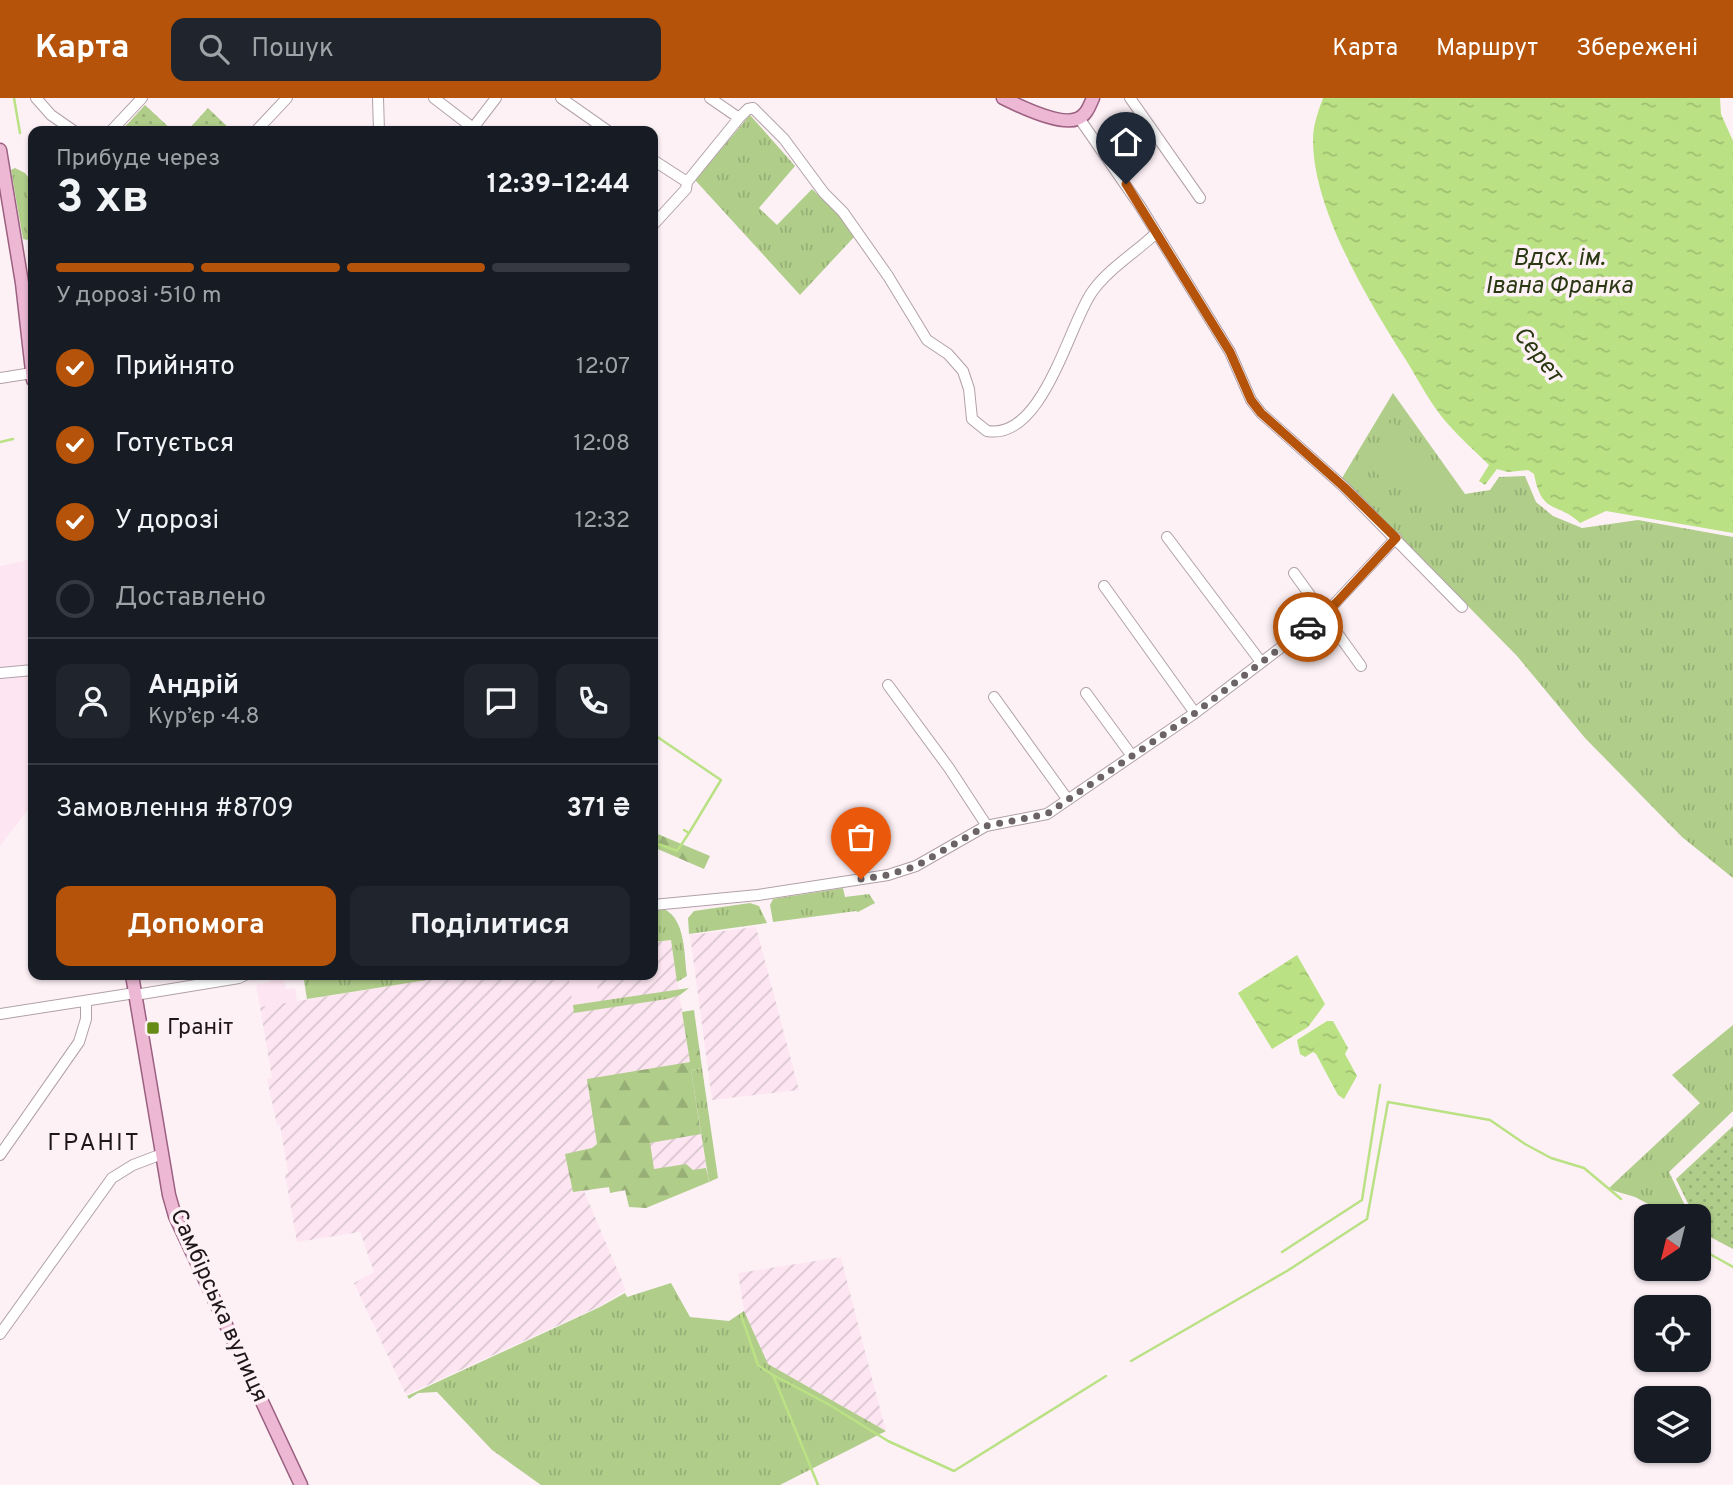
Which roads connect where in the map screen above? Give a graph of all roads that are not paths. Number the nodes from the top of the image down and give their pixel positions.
1 (36, 98) edge
2 (142, 98) edge
3 (287, 98) edge
4 (378, 98) edge
5 (434, 98) edge
6 (496, 98) edge
7 (561, 98) edge
8 (710, 98) edge
9 (1003, 98) edge
10 (1093, 98) edge
11 (1130, 98) edge
12 (739, 118) junction
13 (1079, 118) junction
14 (67, 126) edge
15 (116, 126) edge
16 (261, 126) edge
17 (379, 126) edge
18 (470, 126) edge
19 (478, 126) edge
20 (601, 126) edge
21 (0, 150) edge
22 (658, 163) edge
23 (687, 181) junction
24 (1200, 198) dead end
25 (658, 220) edge
26 (1156, 234) junction
27 (28, 334) edge
28 (28, 377) edge
29 (0, 378) edge
30 (1167, 537) dead end
31 (1396, 538) junction
32 (1294, 573) dead end
33 (1104, 586) dead end
34 (1462, 607) dead end
35 (1325, 614) junction
36 (1261, 662) junction
37 (1361, 666) dead end
38 (28, 670) edge
39 (0, 673) edge
40 (888, 685) dead end
41 (1086, 692) dead end
42 (994, 697) dead end
43 (1195, 713) junction
44 (1132, 756) junction
45 (1068, 800) junction
46 (987, 826) junction
47 (658, 905) edge
48 (133, 980) edge
49 (226, 980) edge
50 (135, 994) junction
51 (86, 1001) junction
52 (0, 1014) edge
53 (162, 1154) junction
54 (0, 1156) edge
55 (2, 1327) edge
56 (301, 1485) edge

1 - 14 street
2 - 15 street
3 - 16 street
4 - 17 street
5 - 18 street
6 - 19 street
7 - 20 street
8 - 12 street
9 - 13 main road
10 - 13 main road
11 - 24 street
12 - 23 street
12 - 26 street
13 - 26 street
21 - 27 main road
22 - 23 street
23 - 25 street
26 - 31 street
28 - 29 street
30 - 36 street
31 - 34 street
31 - 35 street
32 - 35 street
33 - 43 street
35 - 36 street
35 - 37 street
36 - 43 street
38 - 39 street
40 - 46 street
41 - 44 street
42 - 45 street
43 - 44 street
44 - 45 street
45 - 46 street
46 - 47 street
48 - 50 main road, Самбірська вулиця
49 - 50 street
50 - 51 street
50 - 53 main road, Самбірська вулиця
51 - 52 street
51 - 54 street
53 - 55 street
53 - 56 main road, Самбірська вулиця

